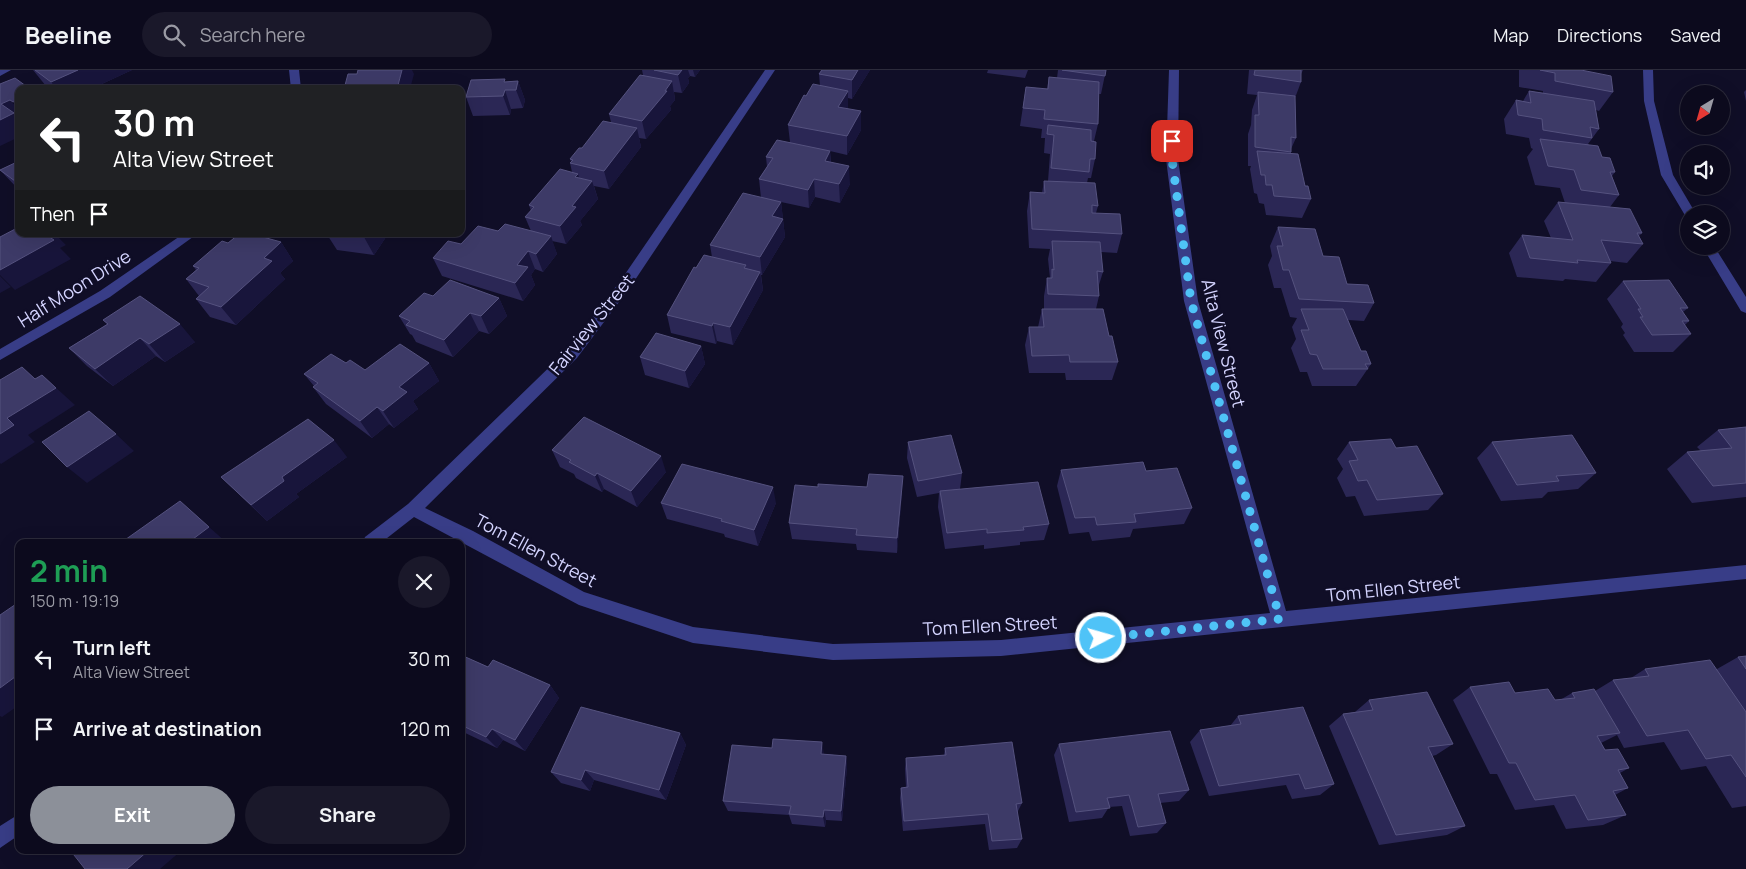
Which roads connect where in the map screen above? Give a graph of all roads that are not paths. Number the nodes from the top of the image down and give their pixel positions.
1 (6, 70) edge
2 (294, 70) edge
3 (770, 70) edge
4 (1174, 70) edge
5 (1648, 70) edge
6 (0, 73) edge
7 (296, 85) edge
8 (1685, 205) edge
9 (187, 237) edge
10 (1714, 255) edge
11 (1746, 308) edge
12 (0, 355) edge
13 (413, 509) junction
14 (375, 539) edge
15 (1746, 572) edge
16 (1280, 619) junction
17 (15, 826) edge
18 (0, 838) edge

1 - 6 street
2 - 7 street
3 - 13 street, Fairview Street
4 - 16 street, Alta View Street
5 - 8 street
9 - 12 street, Half Moon Drive
10 - 11 street
13 - 14 street, Fairview Street
13 - 16 street, Tom Ellen Street
15 - 16 street, Tom Ellen Street
17 - 18 street

